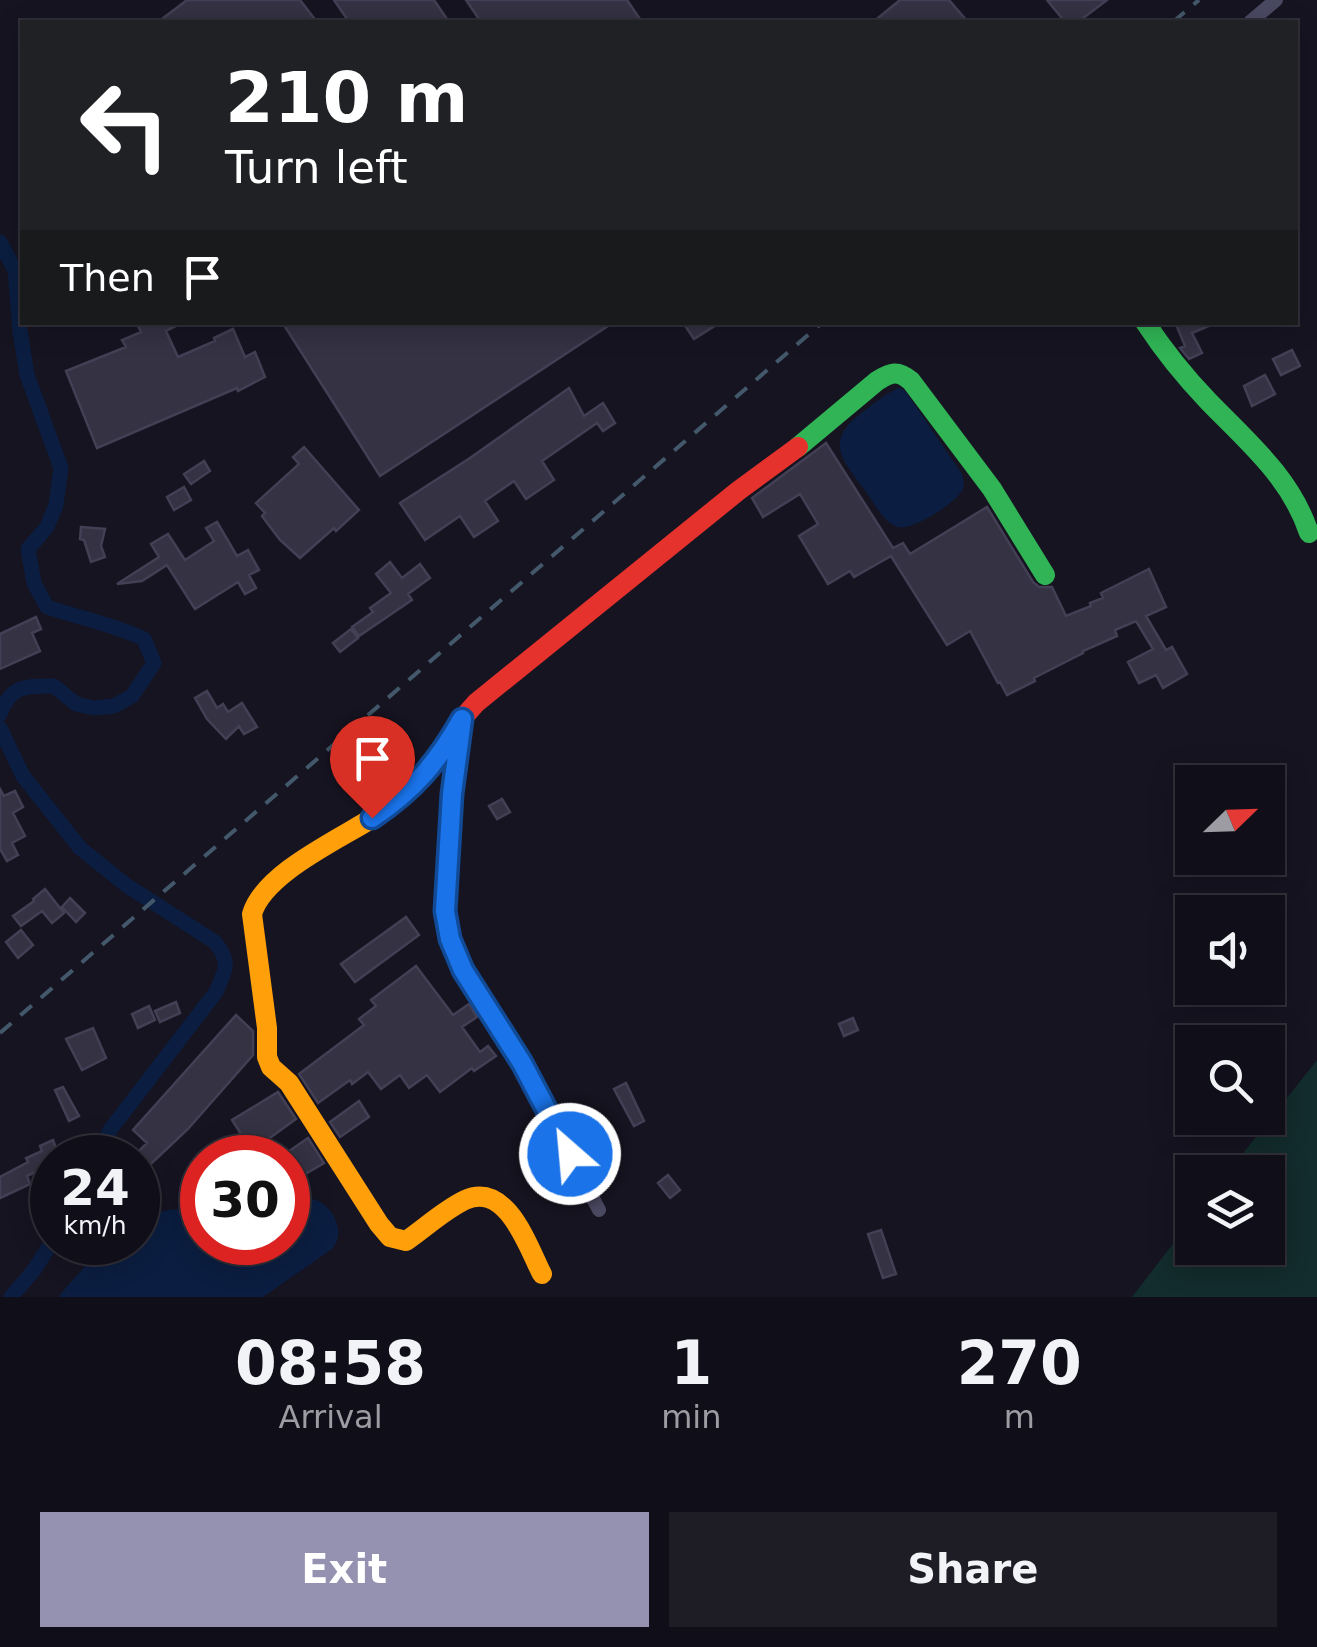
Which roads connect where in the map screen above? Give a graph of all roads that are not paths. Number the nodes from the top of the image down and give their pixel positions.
1 (1276, 0) edge
2 (1252, 20) edge
3 (1147, 325) edge
4 (1309, 533) dead end
5 (1044, 575) dead end
6 (462, 719) junction
7 (599, 1210) dead end
8 (542, 1274) dead end

1 - 2 street
3 - 4 street
5 - 6 street
6 - 7 street
6 - 8 street

